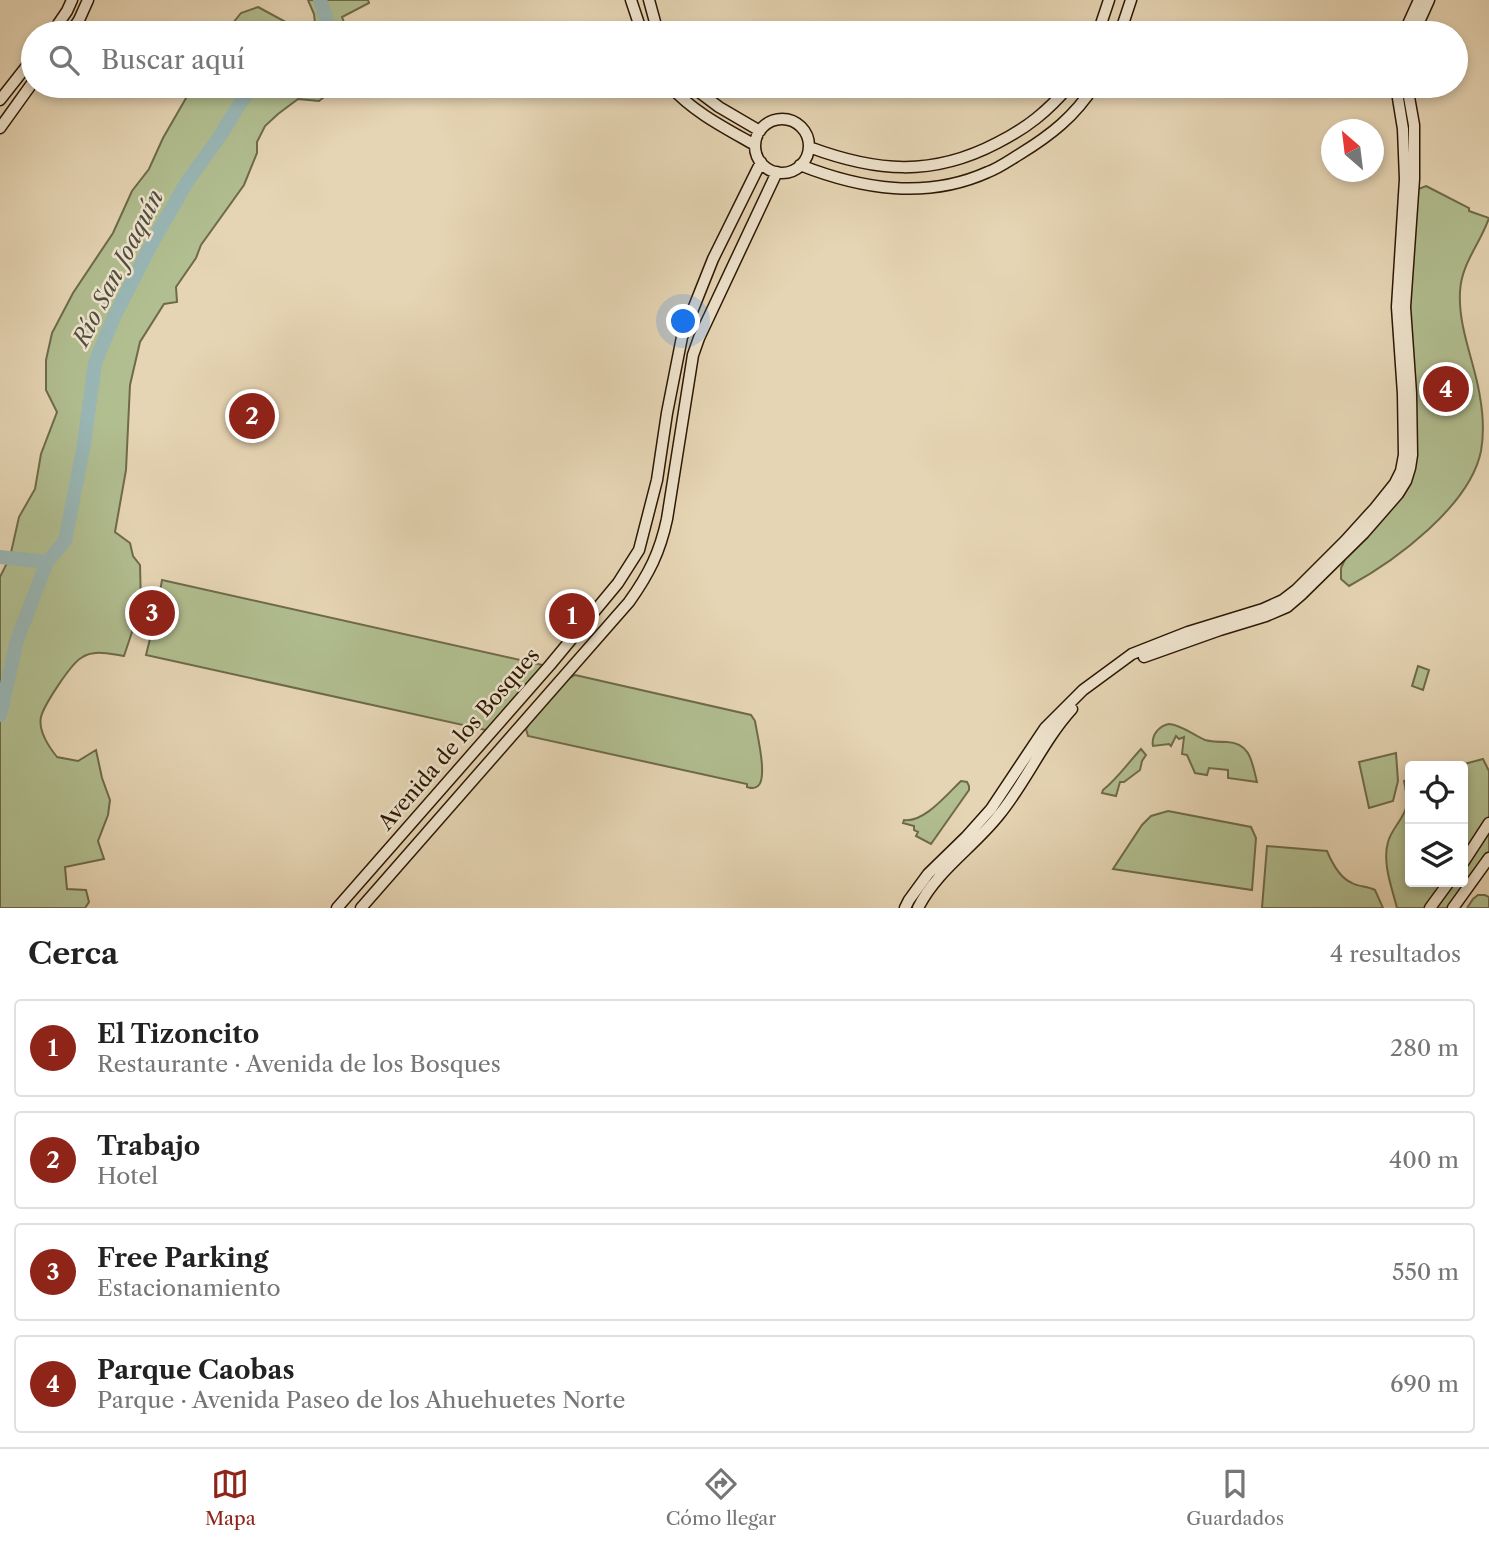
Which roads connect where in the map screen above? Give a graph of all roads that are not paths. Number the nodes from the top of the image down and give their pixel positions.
1 (72, 0) edge
2 (88, 0) edge
3 (631, 0) edge
4 (649, 0) edge
5 (1109, 0) edge
6 (1131, 0) edge
7 (1419, 0) edge
8 (1429, 0) edge
9 (60, 21) edge
10 (78, 21) edge
11 (638, 21) edge
12 (655, 21) edge
13 (1102, 21) edge
14 (1124, 21) edge
15 (1409, 21) edge
16 (1419, 21) edge
17 (21, 73) edge
18 (22, 98) edge
19 (681, 98) edge
20 (707, 98) edge
21 (1058, 98) edge
22 (1085, 98) edge
23 (1398, 98) edge
24 (1409, 98) edge
25 (0, 100) edge
26 (0, 128) edge
27 (760, 131) junction
28 (755, 145) junction
29 (809, 146) junction
30 (761, 163) junction
31 (800, 165) junction
32 (777, 172) junction
33 (1405, 367) junction
34 (469, 757) junction
35 (483, 769) junction
36 (1489, 823) edge
37 (1468, 855) edge
38 (1489, 858) edge
39 (1445, 887) edge
40 (337, 908) edge
41 (361, 908) edge
42 (905, 908) edge
43 (918, 908) edge
44 (1430, 908) edge
45 (1452, 908) edge

1 - 9 main road
2 - 10 main road
3 - 11 main road
4 - 12 main road
5 - 13 main road
6 - 14 main road
7 - 15 main road
8 - 16 main road
17 - 25 main road
18 - 26 main road
19 - 28 main road
20 - 27 main road
21 - 29 main road
22 - 31 main road
23 - 33 main road
24 - 33 main road
27 - 28 main road
27 - 29 main road
28 - 30 main road
29 - 31 main road
30 - 32 main road
30 - 34 main road, Avenida de los Bosques
31 - 32 main road
32 - 35 main road, Avenida de los Bosques
33 - 42 main road
33 - 43 main road
34 - 35 main road
34 - 40 main road, Avenida de los Bosques
35 - 41 main road, Avenida de los Bosques
36 - 37 main road
38 - 45 main road
39 - 44 main road

